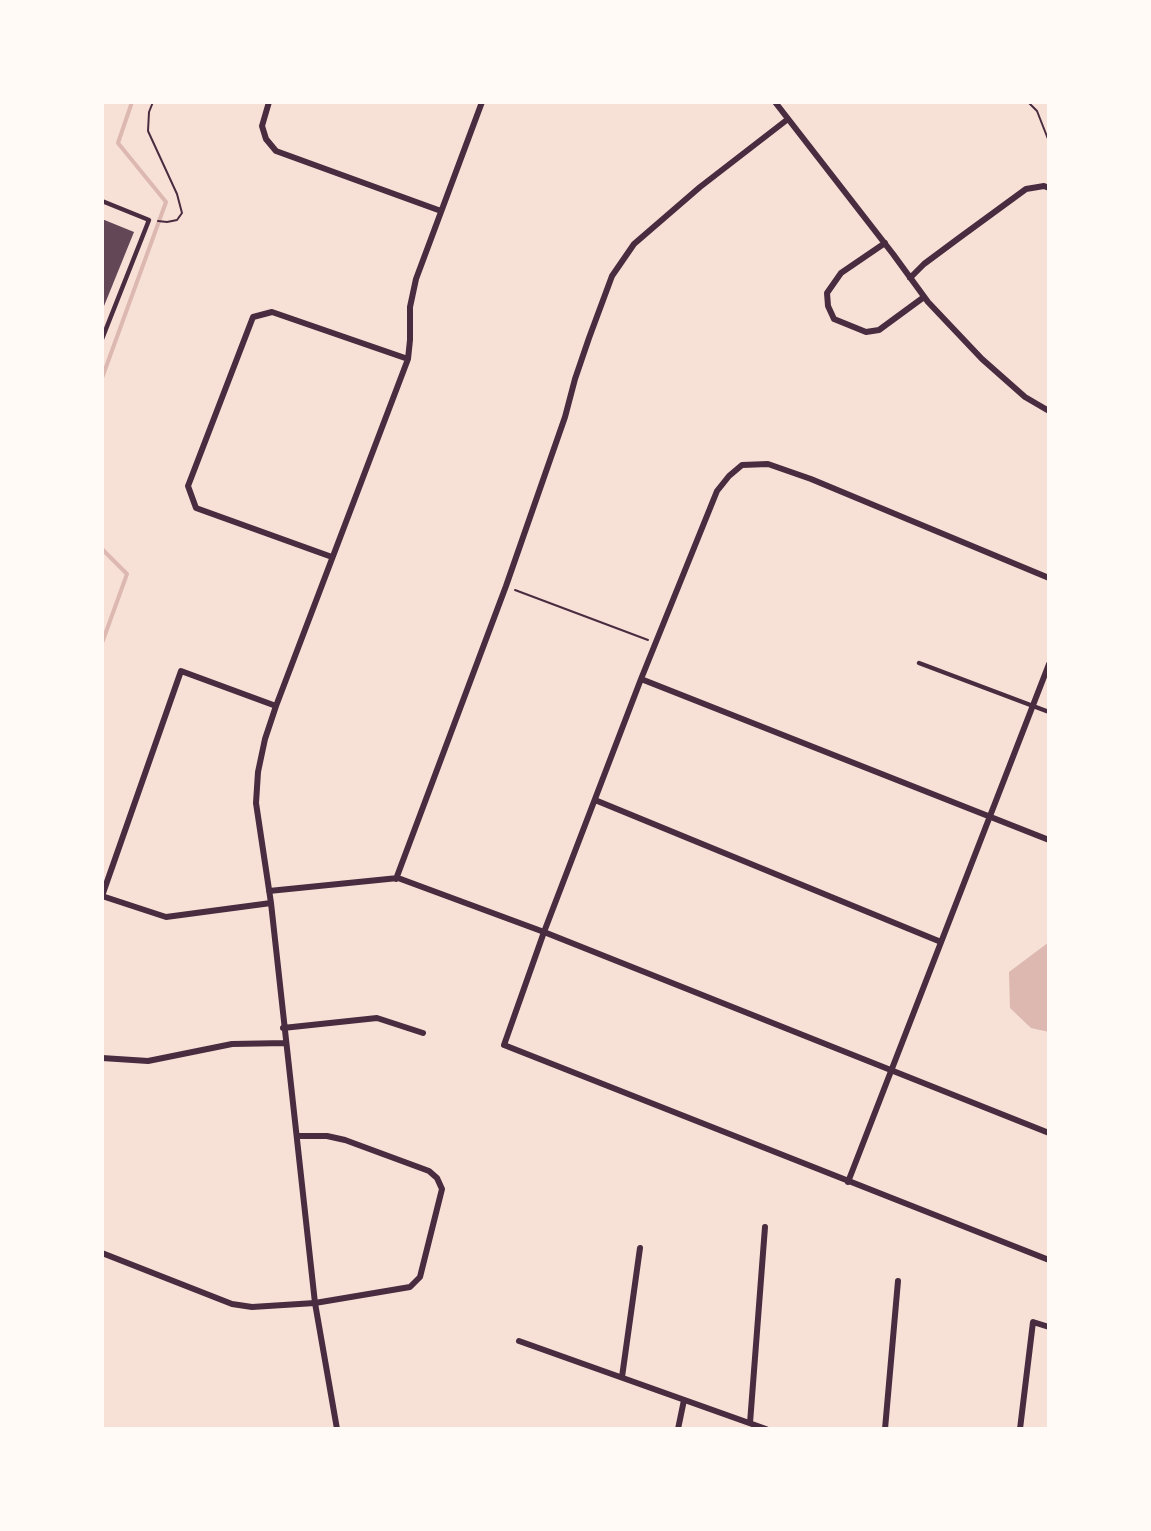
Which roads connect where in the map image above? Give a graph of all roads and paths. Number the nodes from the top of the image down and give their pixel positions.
1 (153, 102) edge
2 (269, 102) edge
3 (482, 102) edge
4 (775, 102) edge
5 (1028, 102) edge
6 (788, 119) junction
7 (1049, 147) edge
8 (1049, 188) edge
9 (102, 201) edge
10 (441, 211) junction
11 (149, 220) junction
12 (885, 243) junction
13 (910, 278) junction
14 (924, 297) junction
15 (102, 339) edge
16 (408, 359) junction
17 (1049, 411) edge
18 (332, 557) junction
19 (1049, 578) edge
20 (506, 586) junction
21 (656, 643) junction
22 (919, 663) dead end
23 (1049, 664) edge
24 (641, 679) junction
25 (276, 706) junction
26 (1033, 706) junction
27 (1049, 712) edge
28 (595, 800) junction
29 (990, 816) junction
30 (1049, 840) edge
31 (396, 879) junction
32 (269, 891) junction
33 (271, 903) junction
34 (544, 932) junction
35 (941, 942) junction
36 (283, 1028) junction
37 (423, 1034) dead end
38 (286, 1043) junction
39 (102, 1058) edge
40 (892, 1070) junction
41 (1049, 1133) edge
42 (297, 1136) junction
43 (848, 1182) junction
44 (765, 1227) dead end
45 (640, 1248) dead end
46 (102, 1253) edge
47 (1049, 1260) edge
48 (898, 1281) dead end
49 (315, 1303) junction
50 (1049, 1327) edge
51 (519, 1341) dead end
52 (622, 1377) junction
53 (684, 1400) junction
54 (750, 1423) junction
55 (337, 1429) edge
56 (678, 1429) edge
57 (766, 1429) edge
58 (885, 1429) edge
59 (1020, 1429) edge

1 - 11 path
2 - 10 street
3 - 10 street
4 - 6 street
5 - 7 path
6 - 12 street
6 - 20 street
8 - 13 street
9 - 11 lane
10 - 16 street
11 - 15 lane
12 - 13 street
12 - 14 street
13 - 14 street
14 - 17 street
16 - 18 street
16 - 18 street
18 - 25 street
19 - 21 street
20 - 21 path
20 - 31 street
21 - 24 street
22 - 26 lane
23 - 26 street
24 - 28 street
24 - 29 street
25 - 32 street
25 - 33 street
26 - 27 lane
26 - 29 street
28 - 34 street
28 - 35 street
29 - 30 street
29 - 35 street
31 - 32 street
31 - 34 street
32 - 33 street
33 - 36 street
34 - 40 street
34 - 43 street
35 - 40 street
36 - 37 street
36 - 38 street
38 - 39 street
38 - 42 street
40 - 41 street
40 - 43 street
42 - 49 street
42 - 49 street
43 - 47 street
44 - 54 street
45 - 52 street
46 - 49 street
48 - 58 street
49 - 55 street
50 - 59 street
51 - 52 street
52 - 53 street
53 - 54 street
53 - 56 street
54 - 57 street

